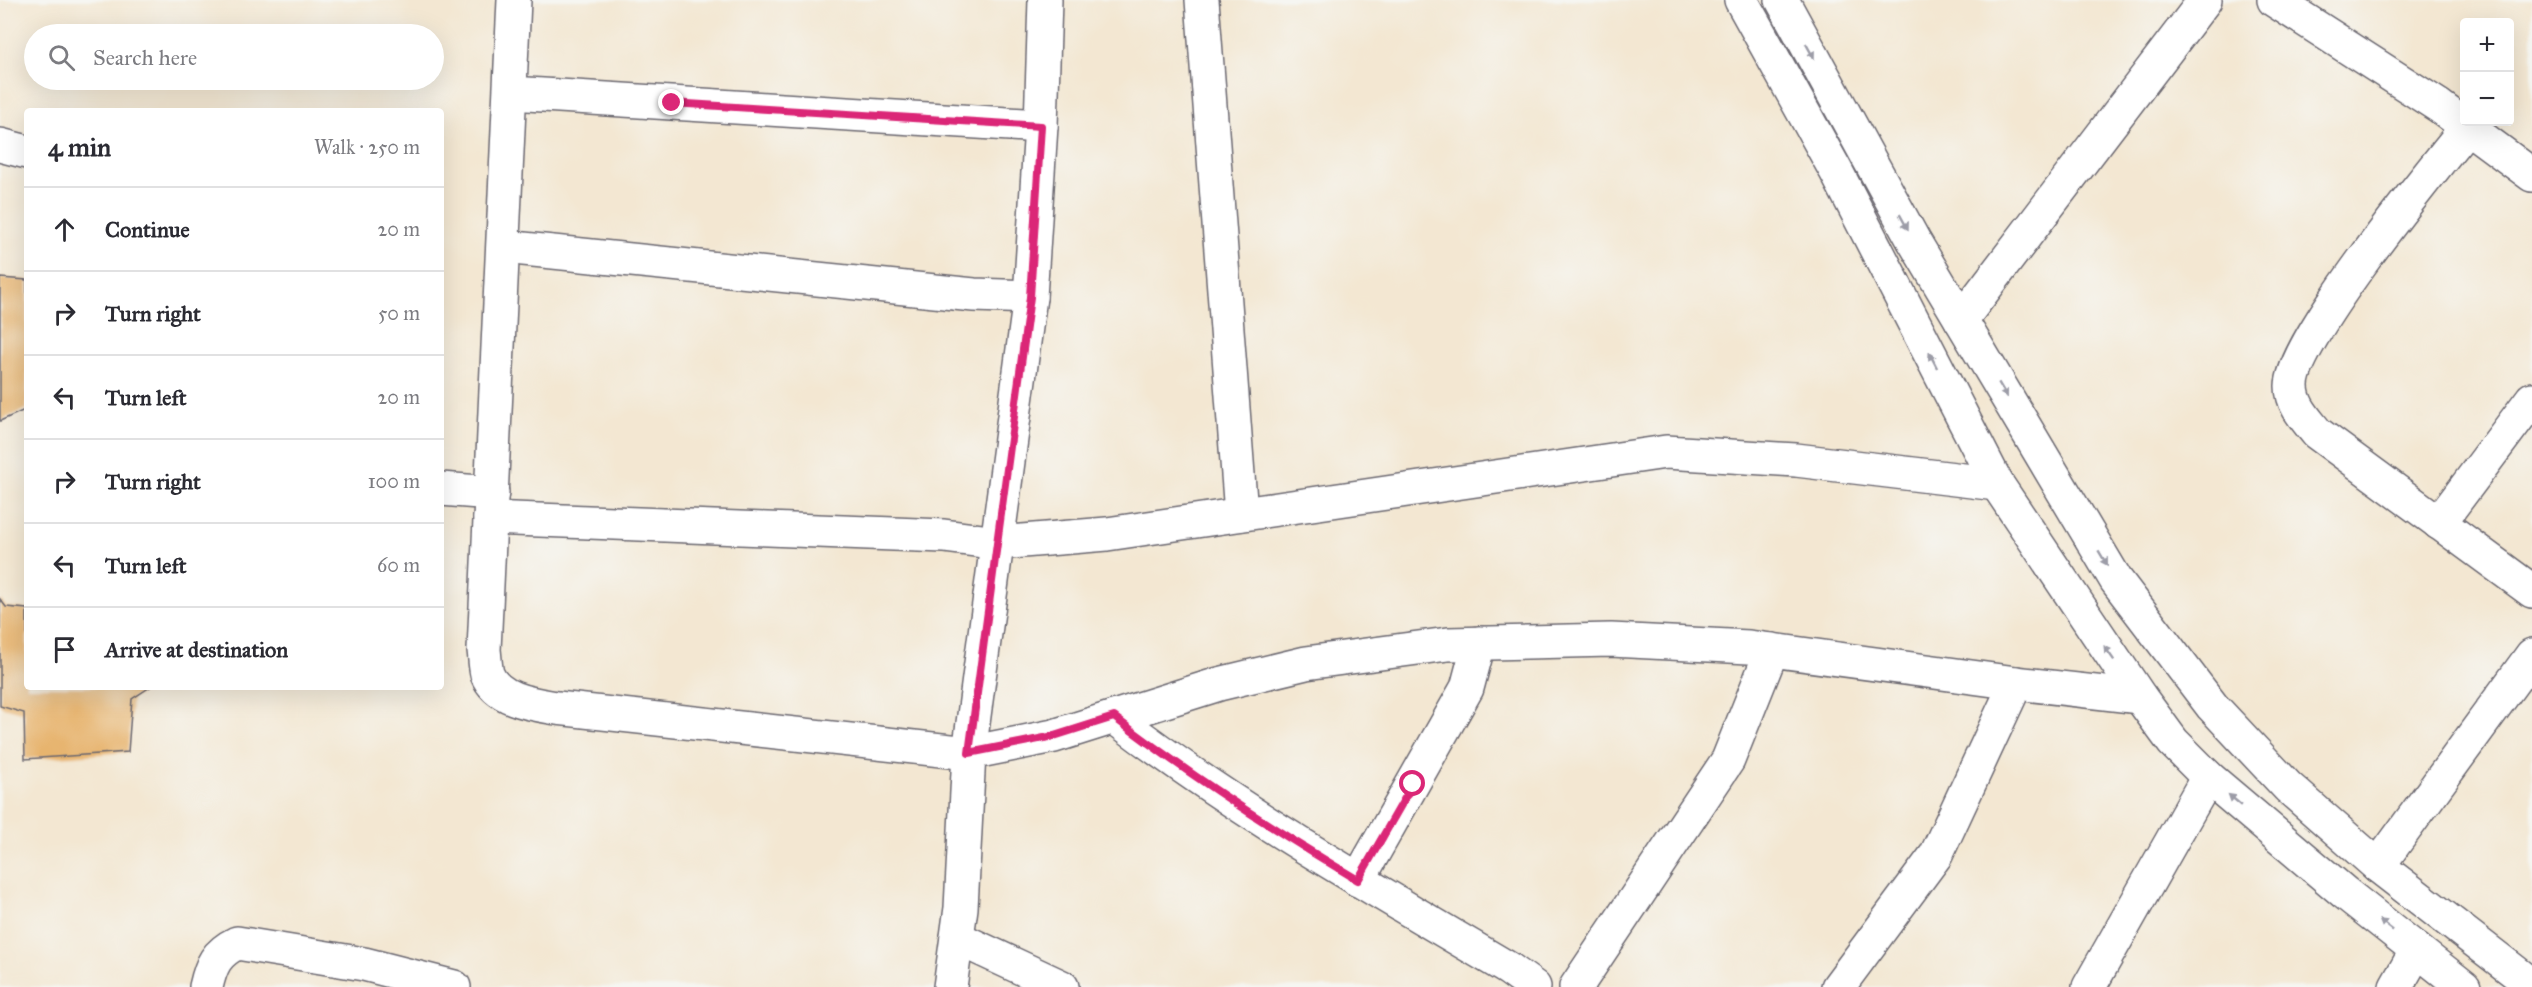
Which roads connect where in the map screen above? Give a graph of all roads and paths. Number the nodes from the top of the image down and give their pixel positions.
1 (514, 0) edge
2 (1045, 0) edge
3 (1202, 0) edge
4 (1741, 0) edge
5 (1782, 0) edge
6 (2205, 0) edge
7 (2274, 0) edge
8 (511, 93) junction
9 (1017, 124) junction
10 (2467, 127) junction
11 (0, 146) edge
12 (24, 151) edge
13 (2532, 175) edge
14 (504, 247) junction
15 (1002, 296) junction
16 (1961, 320) junction
17 (2532, 399) edge
18 (1997, 484) junction
19 (444, 490) edge
20 (491, 506) junction
21 (1241, 514) junction
22 (2439, 524) junction
23 (988, 542) junction
24 (2532, 591) edge
25 (1479, 643) junction
26 (1772, 650) junction
27 (2532, 655) edge
28 (2016, 683) junction
29 (2139, 697) junction
30 (1114, 717) junction
31 (969, 753) junction
32 (2208, 777) junction
33 (2378, 866) junction
34 (1358, 880) junction
35 (957, 938) junction
36 (2417, 950) junction
37 (362, 975) edge
38 (1514, 981) edge
39 (2532, 985) edge
40 (206, 987) edge
41 (454, 987) edge
42 (950, 987) edge
43 (1062, 987) edge
44 (1575, 987) edge
45 (1838, 987) edge
46 (2089, 987) edge
47 (2396, 987) edge
48 (2464, 987) edge

1 - 8 street
2 - 9 street
3 - 21 street
18 -> 4 street
5 -> 16 street
6 - 16 street
7 - 10 street
8 - 9 street
8 - 14 street
9 - 15 street
10 - 13 street
10 - 22 street
11 - 12 street
14 - 15 street
14 - 20 street
15 - 23 street
16 -> 33 street
17 - 22 street
18 - 21 street
29 -> 18 street
19 - 20 street
20 - 23 street
20 - 31 street
21 - 23 street
22 - 24 street
23 - 31 street
25 - 26 street
25 - 30 street
25 - 34 street
26 - 28 street
26 - 44 street
27 - 33 street
28 - 29 street
28 - 45 street
29 - 32 street
30 - 31 street
30 - 34 street
31 - 35 street
36 -> 32 street
32 - 46 street
33 - 39 street
34 - 38 street
35 - 42 street
35 - 43 street
36 - 47 street
36 - 48 street
37 - 40 street
37 - 41 street

